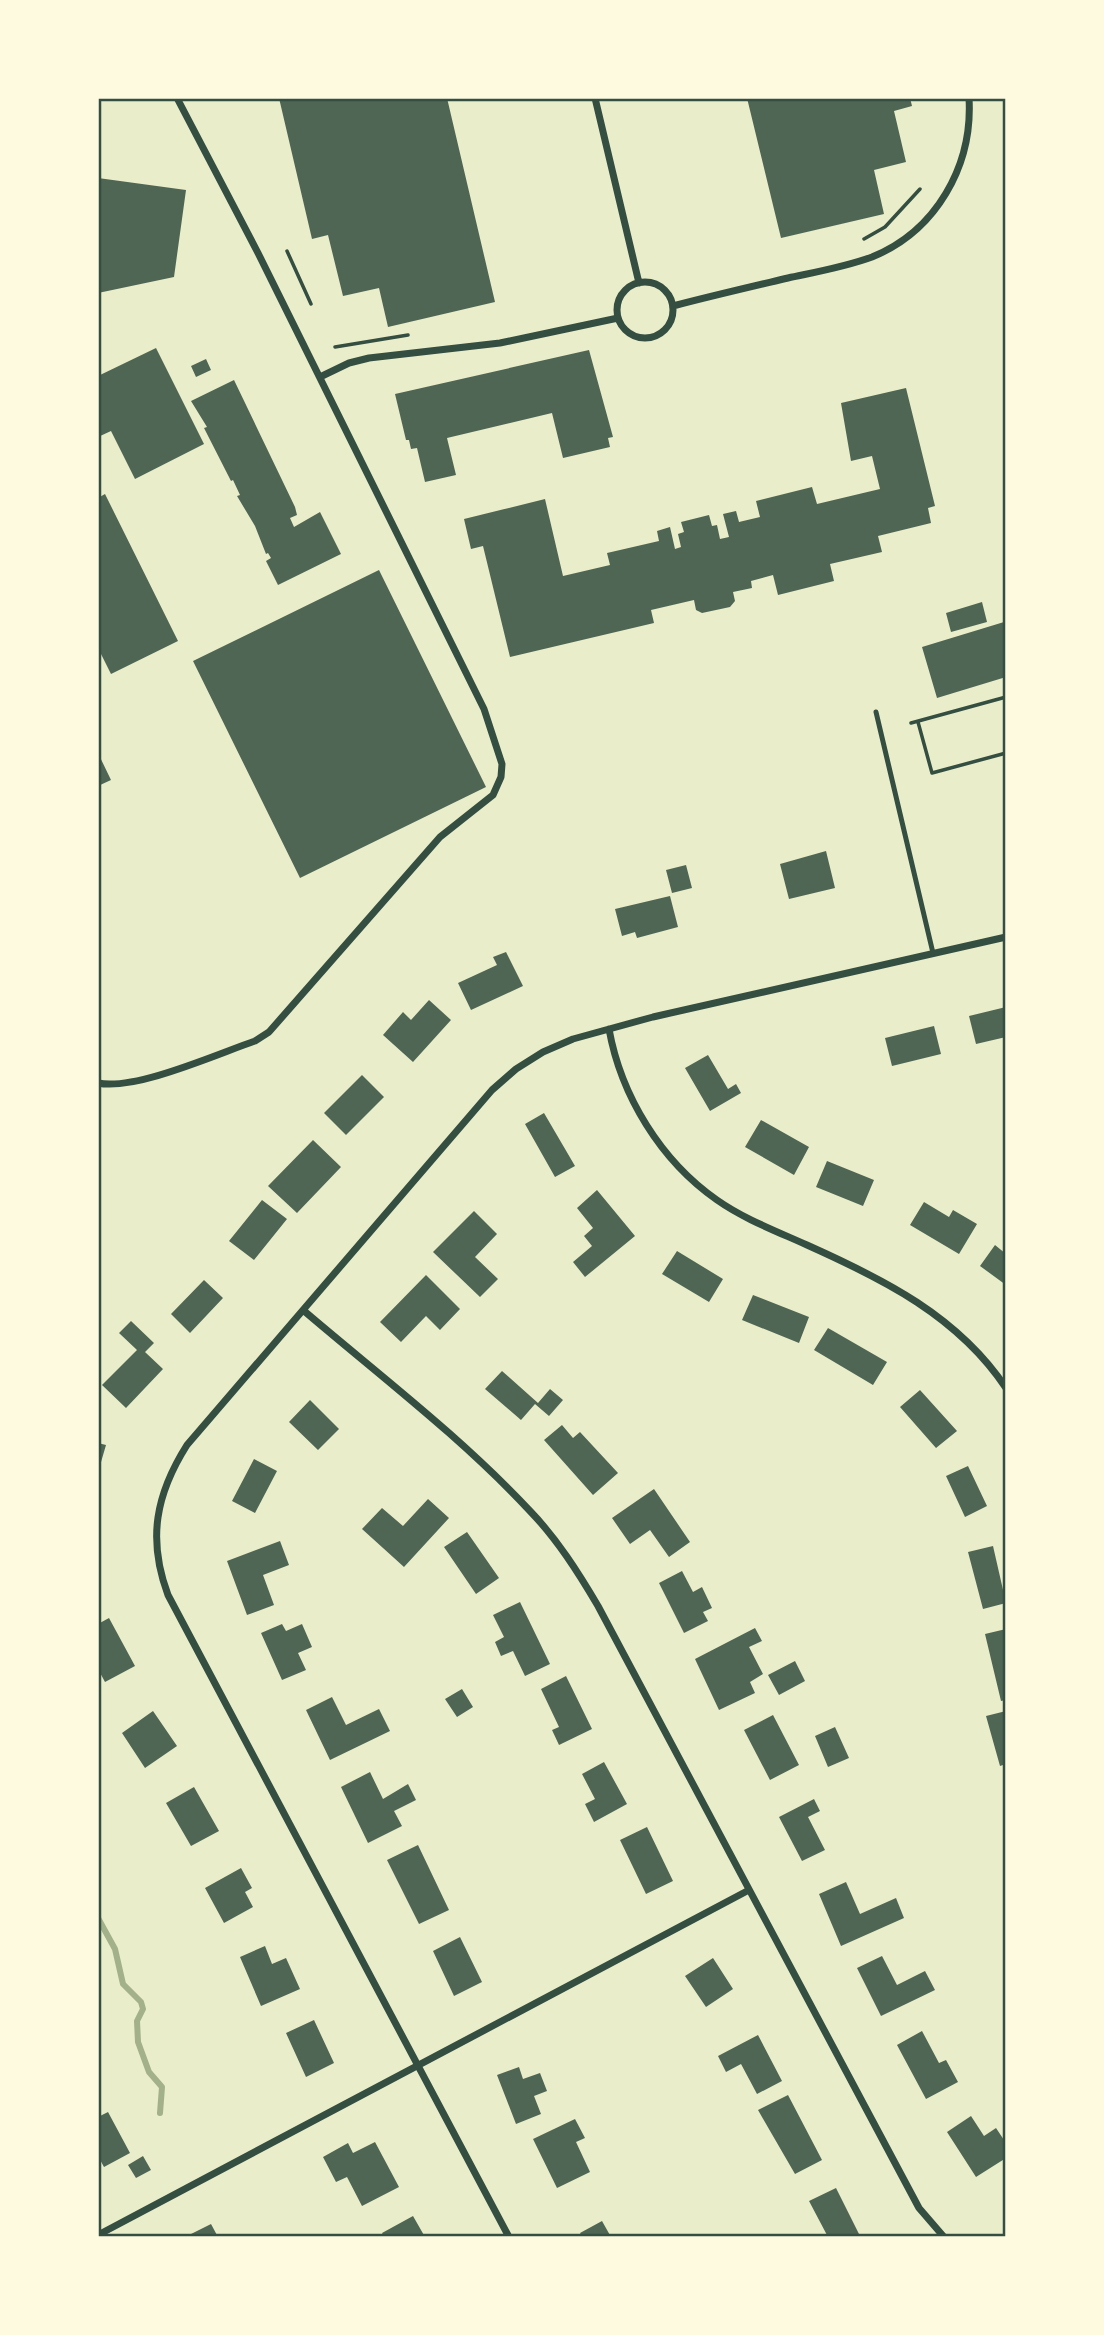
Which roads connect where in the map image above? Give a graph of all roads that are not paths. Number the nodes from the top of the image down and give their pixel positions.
1 (177, 98) edge
2 (595, 98) edge
3 (969, 98) edge
4 (639, 283) junction
5 (673, 306) junction
6 (618, 318) junction
7 (320, 377) junction
8 (876, 712) dead end
9 (1006, 937) edge
10 (933, 953) junction
11 (609, 1029) junction
12 (98, 1083) edge
13 (303, 1310) junction
14 (1006, 1388) edge
15 (749, 1890) junction
16 (418, 2065) junction
17 (98, 2235) edge
18 (509, 2237) edge
19 (944, 2237) edge

1 - 7 street
2 - 4 street
3 - 5 street
4 - 5 street
4 - 6 street
5 - 6 street
6 - 7 street
7 - 12 street
8 - 10 lane
9 - 10 street
10 - 11 street
11 - 13 street
11 - 14 street
13 - 15 street
13 - 16 street
15 - 16 street
15 - 19 street
16 - 17 street
16 - 18 street

